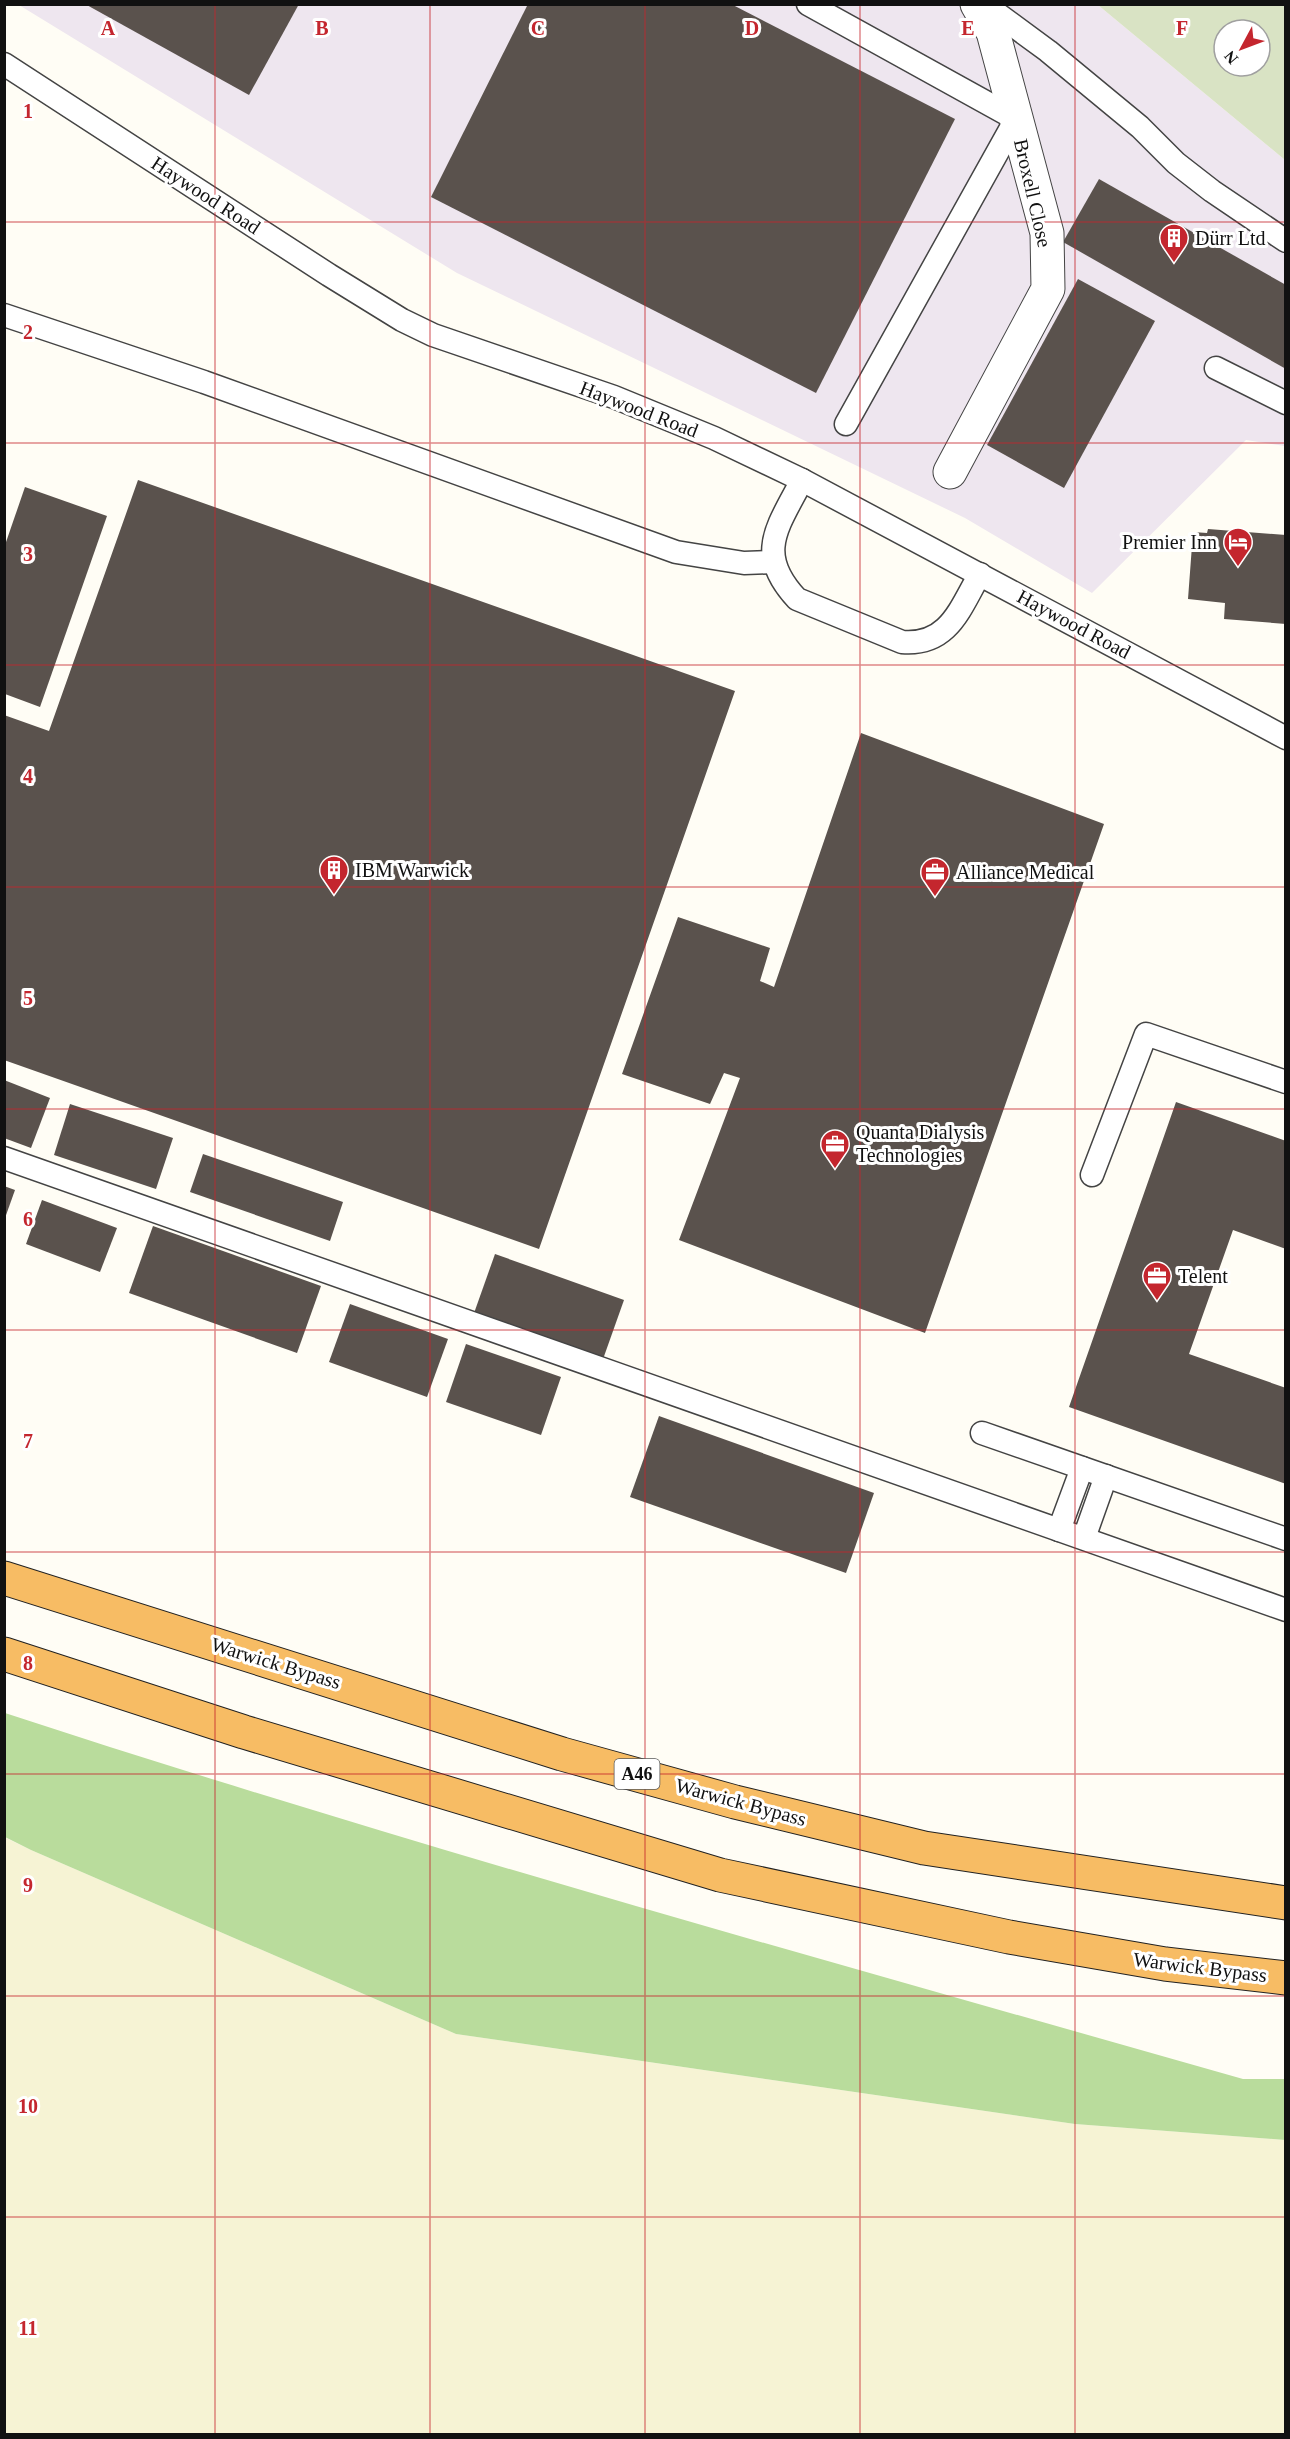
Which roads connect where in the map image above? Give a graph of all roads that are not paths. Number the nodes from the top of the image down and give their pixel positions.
1 (808, 4) edge
2 (977, 4) edge
3 (984, 4) edge
4 (4, 64) edge
5 (1016, 119) junction
6 (1286, 241) edge
7 (4, 315) edge
8 (1216, 368) dead end
9 (1286, 403) edge
10 (846, 424) dead end
11 (950, 472) dead end
12 (802, 480) junction
13 (774, 562) junction
14 (980, 574) junction
15 (1286, 738) edge
16 (1286, 1082) edge
17 (4, 1158) edge
18 (1092, 1175) dead end
19 (982, 1433) dead end
20 (1082, 1467) junction
21 (1106, 1476) junction
22 (1059, 1530) junction
23 (1084, 1538) junction
24 (1286, 1539) edge
25 (4, 1578) edge
26 (1286, 1610) edge
27 (4, 1654) edge
28 (1286, 1903) edge
29 (1286, 1978) edge

1 - 5 lane
2 - 5 street, Broxell Close
3 - 6 lane
4 - 12 lane, Haywood Road
5 - 10 lane
5 - 11 street, Broxell Close
7 - 13 lane
8 - 9 lane
12 - 13 lane
12 - 14 lane, Haywood Road
13 - 14 lane
14 - 15 lane, Haywood Road
16 - 18 lane
17 - 22 lane
19 - 20 lane
20 - 21 lane
20 - 22 lane
21 - 23 lane
21 - 24 lane
22 - 23 lane
23 - 26 lane
25 - 28 highway, Warwick Bypass / A46
27 - 29 highway, Warwick Bypass

